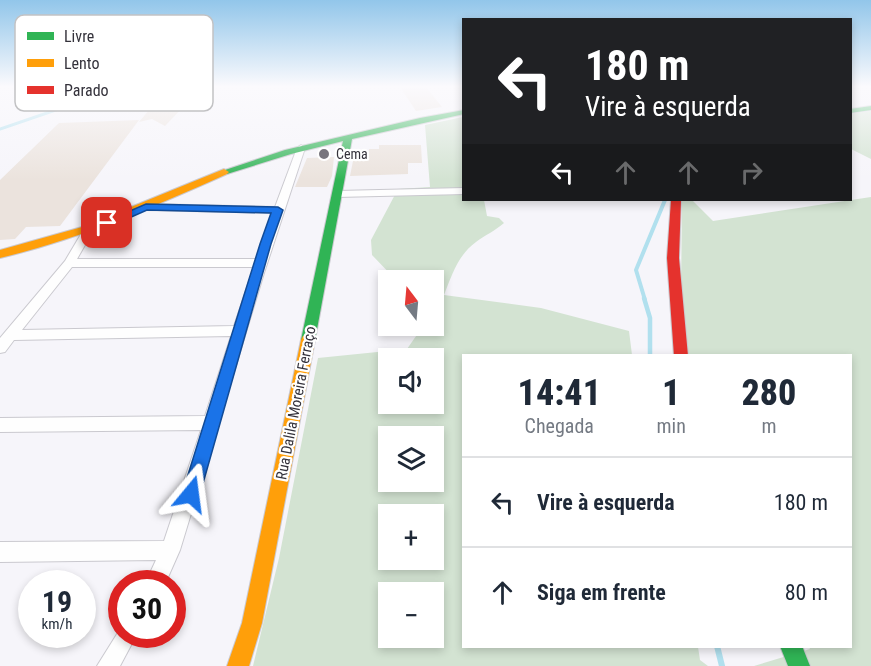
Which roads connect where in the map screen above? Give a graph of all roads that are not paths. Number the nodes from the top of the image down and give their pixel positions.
1 (428, 118) edge
2 (348, 138) junction
3 (301, 148) junction
4 (462, 191) edge
5 (337, 194) junction
6 (676, 201) edge
7 (146, 207) junction
8 (278, 210) junction
9 (88, 231) junction
10 (0, 254) edge
11 (69, 263) junction
12 (260, 263) junction
13 (240, 331) junction
14 (10, 335) junction
15 (0, 348) edge
16 (681, 354) edge
17 (211, 423) junction
18 (0, 425) edge
19 (171, 550) junction
20 (0, 552) edge
21 (162, 570) edge
22 (119, 648) edge
23 (792, 648) edge
24 (108, 666) edge
25 (238, 666) edge
26 (799, 666) edge

1 - 2 street
2 - 3 street
2 - 5 street, Rua Dalila Moreira Ferraço
3 - 7 street
3 - 8 street
4 - 5 street
5 - 25 street, Rua Dalila Moreira Ferraço
6 - 16 street
7 - 8 street
7 - 9 street
8 - 12 street
9 - 10 street
9 - 11 street
11 - 12 street
11 - 14 street
12 - 13 street
13 - 14 street
13 - 17 street
14 - 15 street
17 - 18 street
17 - 19 street
19 - 20 street
19 - 21 street
22 - 24 street
23 - 26 street

